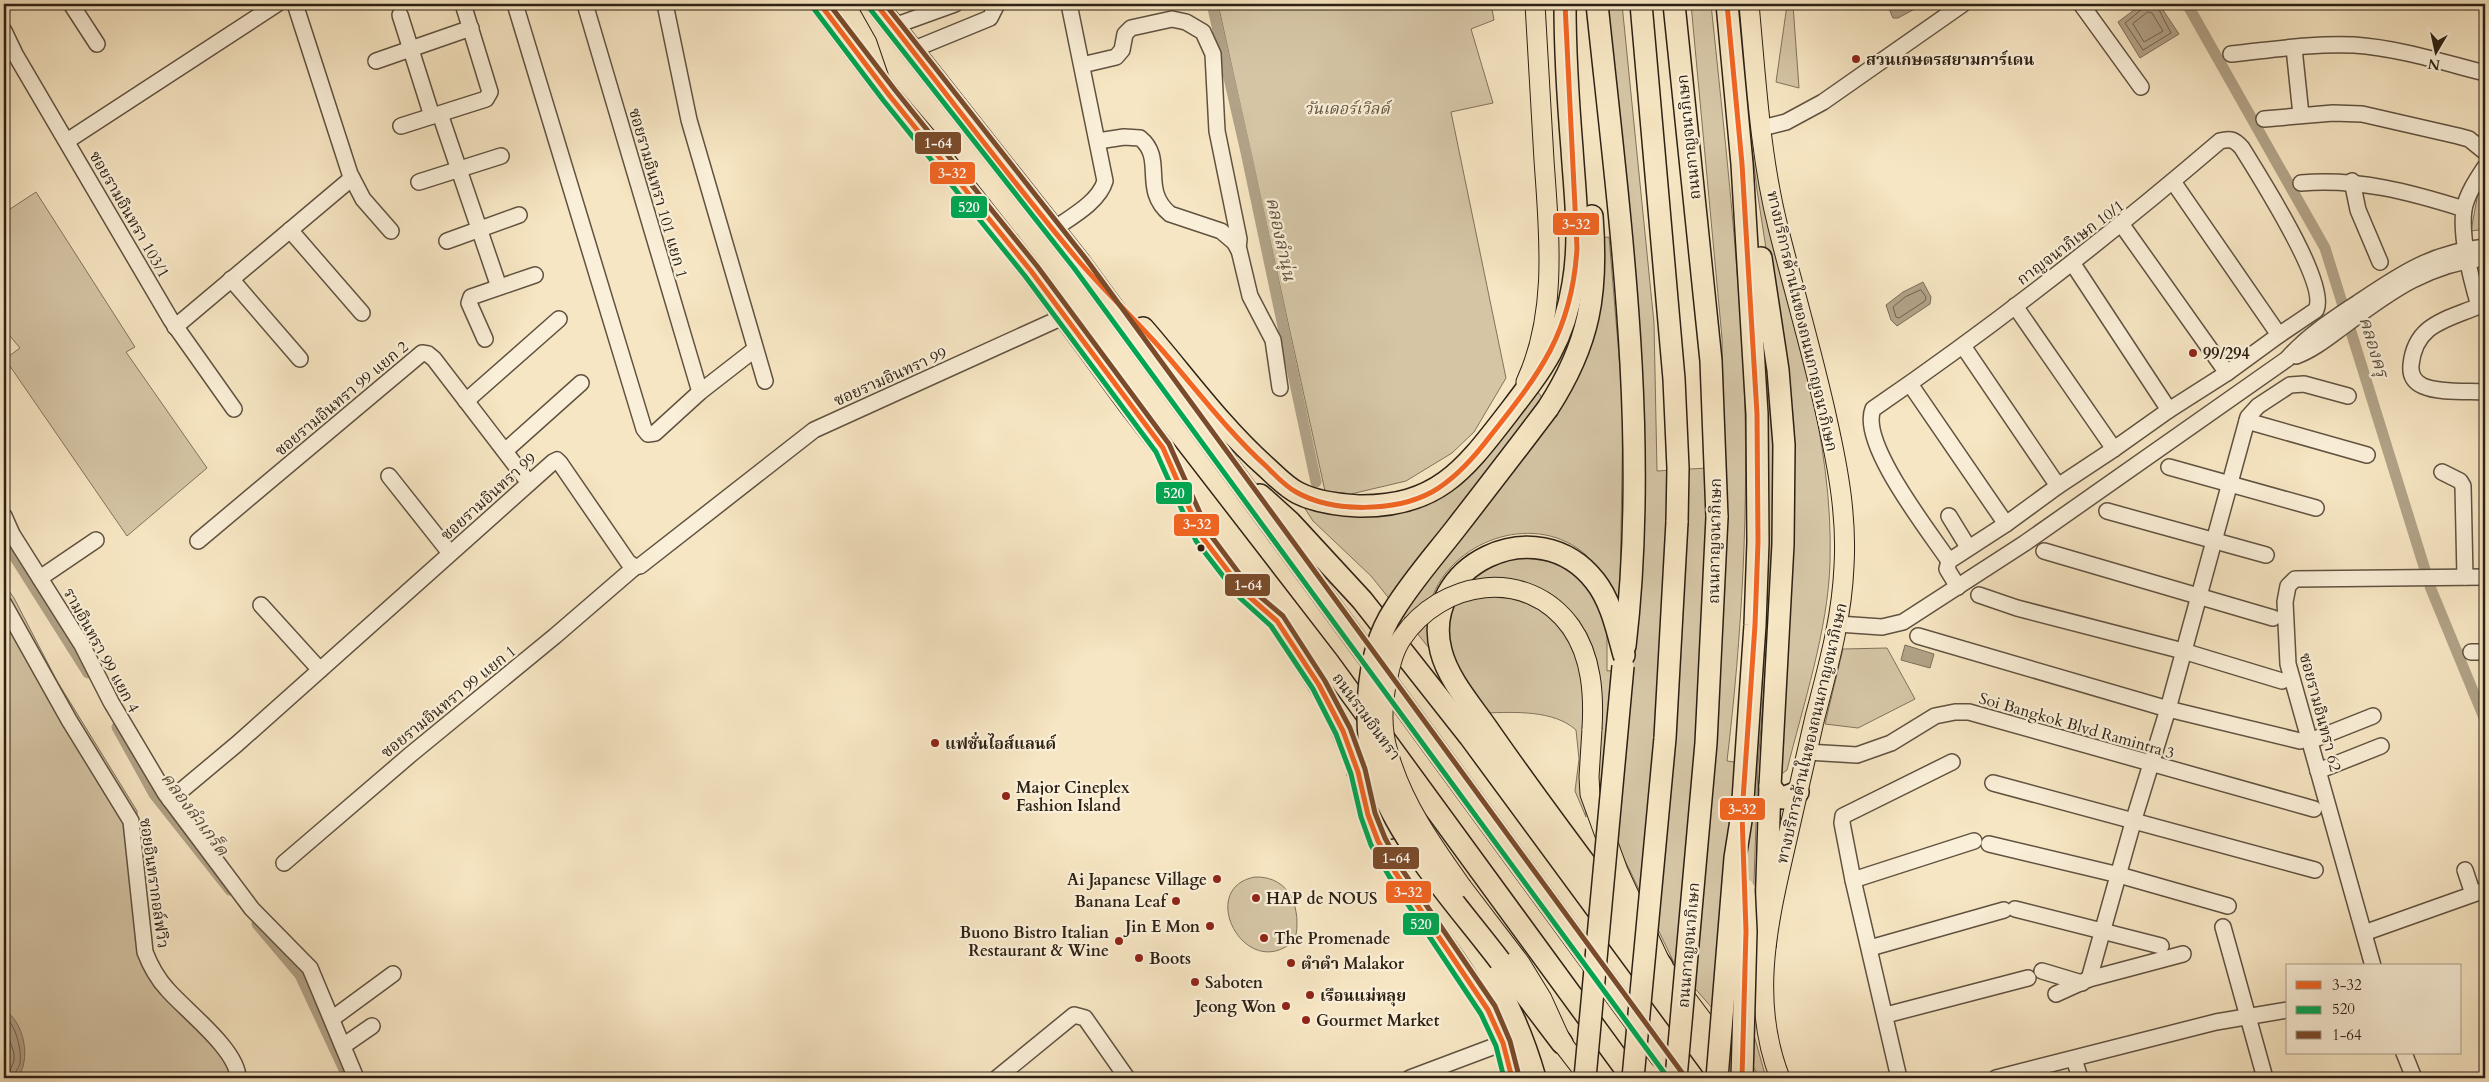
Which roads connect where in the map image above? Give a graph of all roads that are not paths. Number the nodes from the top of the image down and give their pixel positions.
1 (71, 4) edge
2 (277, 4) edge
3 (295, 4) edge
4 (463, 4) edge
5 (515, 4) edge
6 (585, 4) edge
7 (665, 4) edge
8 (820, 4) edge
9 (845, 4) edge
10 (876, 4) edge
11 (955, 4) edge
12 (997, 4) edge
13 (1069, 4) edge
14 (1535, 4) edge
15 (1565, 4) edge
16 (1572, 4) edge
17 (1597, 4) edge
18 (1640, 4) edge
19 (1674, 4) edge
20 (1727, 4) edge
21 (1749, 4) edge
22 (1963, 4) edge
23 (2081, 4) edge
24 (400, 15) dead end
25 (894, 26) junction
26 (471, 28) junction
27 (5, 35) edge
28 (98, 44) dead end
29 (2294, 48) junction
30 (411, 49) junction
31 (912, 50) junction
32 (2231, 54) dead end
33 (376, 61) dead end
34 (1082, 65) junction
35 (2485, 73) edge
36 (882, 86) junction
37 (2141, 87) dead end
38 (436, 115) junction
39 (2301, 115) junction
40 (2264, 119) dead end
41 (401, 126) dead end
42 (1762, 128) junction
43 (67, 141) junction
44 (1098, 141) junction
45 (2485, 152) edge
46 (501, 156) dead end
47 (1742, 164) junction
48 (2485, 167) edge
49 (459, 170) junction
50 (352, 178) junction
51 (419, 182) dead end
52 (2352, 182) junction
53 (2174, 183) junction
54 (2301, 183) dead end
55 (2464, 209) junction
56 (519, 215) dead end
57 (2122, 225) junction
58 (479, 229) junction
59 (1054, 229) junction
60 (290, 230) junction
61 (391, 230) dead end
62 (447, 241) dead end
63 (2485, 247) edge
64 (1238, 249) junction
65 (2467, 255) junction
66 (2485, 258) edge
67 (2380, 262) dead end
68 (1080, 263) junction
69 (2073, 264) junction
70 (535, 275) dead end
71 (231, 279) junction
72 (499, 287) junction
73 (2015, 306) junction
74 (2482, 306) edge
75 (362, 313) dead end
76 (1064, 316) junction
77 (559, 319) dead end
78 (175, 326) junction
79 (2279, 335) junction
80 (485, 339) dead end
81 (1963, 346) junction
82 (754, 350) junction
83 (300, 358) dead end
84 (2227, 373) junction
85 (765, 381) dead end
86 (581, 383) dead end
87 (1910, 384) junction
88 (1280, 388) dead end
89 (700, 392) junction
90 (2485, 392) edge
91 (2348, 396) dead end
92 (466, 401) junction
93 (1516, 403) junction
94 (234, 409) dead end
95 (2169, 410) junction
96 (2247, 422) junction
97 (1163, 448) junction
98 (2114, 449) junction
99 (505, 452) junction
100 (2367, 456) dead end
101 (1223, 458) junction
102 (2169, 467) dead end
103 (2442, 472) dead end
104 (389, 476) dead end
105 (529, 483) junction
106 (2230, 484) junction
107 (2058, 486) junction
108 (2316, 508) dead end
109 (2107, 511) dead end
110 (4, 516) edge
111 (1949, 516) dead end
112 (2006, 524) junction
113 (96, 540) dead end
114 (198, 541) dead end
115 (2213, 541) junction
116 (1968, 547) junction
117 (2044, 551) dead end
118 (450, 553) junction
119 (2266, 556) dead end
120 (1949, 561) junction
121 (635, 567) junction
122 (2465, 577) junction
123 (2485, 577) edge
124 (40, 578) junction
125 (1958, 587) junction
126 (1979, 595) dead end
127 (2198, 596) junction
128 (4, 604) edge
129 (261, 605) dead end
130 (2273, 618) dead end
131 (1838, 624) junction
132 (1918, 636) dead end
133 (2183, 651) junction
134 (1623, 660) junction
135 (320, 670) junction
136 (2282, 680) dead end
137 (2168, 709) junction
138 (2374, 716) dead end
139 (2305, 741) junction
140 (2381, 746) dead end
141 (1807, 752) junction
142 (1952, 762) dead end
143 (2151, 764) junction
144 (2318, 771) junction
145 (1358, 772) junction
146 (1993, 783) dead end
147 (1770, 786) junction
148 (1798, 792) junction
149 (170, 800) junction
150 (2314, 809) dead end
151 (1742, 814) junction
152 (2134, 819) junction
153 (284, 864) dead end
154 (2315, 870) dead end
155 (2465, 870) dead end
156 (2119, 875) junction
157 (1853, 880) junction
158 (2479, 892) edge
159 (2228, 906) dead end
160 (2223, 928) dead end
161 (2104, 932) junction
162 (2364, 933) junction
163 (1765, 944) junction
164 (2161, 946) dead end
165 (1870, 948) junction
166 (2183, 954) dead end
167 (2372, 964) edge
168 (1662, 966) junction
169 (2042, 971) dead end
170 (394, 974) dead end
171 (2028, 978) dead end
172 (2086, 981) junction
173 (2056, 994) dead end
174 (2286, 1010) edge
175 (1886, 1015) junction
176 (333, 1018) junction
177 (2249, 1018) junction
178 (372, 1026) dead end
179 (1562, 1043) junction
180 (1503, 1044) junction
181 (343, 1046) junction
182 (2404, 1054) edge
183 (1661, 1057) joint
184 (2074, 1059) junction
185 (238, 1078) edge
186 (356, 1078) edge
187 (997, 1078) edge
188 (1127, 1078) edge
189 (1410, 1078) edge
190 (1512, 1078) edge
191 (1535, 1078) edge
192 (1587, 1078) edge
193 (1632, 1078) edge
194 (1676, 1078) edge
195 (1717, 1078) edge
196 (1721, 1078) edge
197 (1742, 1078) edge
198 (1746, 1078) edge
199 (1780, 1078) edge
200 (1899, 1078) edge
201 (1996, 1078) edge
202 (2080, 1078) edge
203 (2265, 1078) edge
204 (2414, 1078) edge

1 - 28 street
2 - 43 street
3 - 50 street
4 - 26 street
5 - 89 street
6 - 89 street, ซอยรามอินทรา 101 แยก 1
7 - 82 street
8 - 36 highway, ถนนรามอินทรา
9 - 36 main road
10 - 25 highway
11 - 25 street
12 - 31 street
13 - 34 street
14 - 93 main road
15 - 93 highway
16 - 179 highway, bridge
17 - 134 highway
18 - 193 highway, ถนนกาญจนาภิเษก, bridge
19 - 194 highway, ถนนกาญจนาภิเษก, bridge
20 - 47 highway
21 - 42 main road, ทางบริการด้านในของถนนกาญจนาภิเษก
22 - 42 street
23 - 37 street
24 - 30 street
25 - 31 highway
26 - 30 street
26 - 38 street
27 - 43 street, ซอยรามอินทรา 103/1
29 - 32 street
29 - 35 street
29 - 39 street
30 - 33 street
30 - 38 street
31 - 59 highway
34 - 44 street
34 - 64 street
36 - 76 highway, ถนนรามอินทรา
38 - 41 street
38 - 49 street
39 - 40 street
39 - 45 street
42 - 131 main road, ทางบริการด้านในของถนนกาญจนาภิเษก
43 - 78 street, ซอยรามอินทรา 103/1
44 - 59 street
44 - 64 street
46 - 49 street
47 - 147 highway
47 - 151 highway
48 - 55 street
49 - 51 street
49 - 58 street
50 - 60 street
50 - 61 street
52 - 54 street
52 - 55 street
52 - 67 street
53 - 57 street, กาญจนาภิเษก 10/1
53 - 79 street
53 - 79 street, กาญจนาภิเษก 10/1
55 - 65 street
56 - 58 street
57 - 69 street, กาญจนาภิเษก 10/1
57 - 84 street
58 - 62 street
58 - 72 street
59 - 68 highway
60 - 71 street
60 - 75 street
63 - 65 street
64 - 88 street
65 - 66 street
65 - 74 street
65 - 125 street
68 - 93 highway
68 - 101 highway
69 - 73 street, กาญจนาภิเษก 10/1
69 - 95 street
70 - 72 street
71 - 78 street
71 - 83 street
72 - 80 street
73 - 81 street, กาญจนาภิเษก 10/1
73 - 98 street
74 - 90 street
76 - 97 highway, ถนนรามอินทรา
76 - 121 street, ซอยรามอินทรา 99
77 - 92 street
78 - 94 street, ซอยรามอินทรา 103/1
79 - 84 street, กาญจนาภิเษก 10/1
81 - 87 street, กาญจนาภิเษก 10/1
81 - 107 street
82 - 85 street
82 - 89 street
84 - 95 street, กาญจนาภิเษก 10/1
86 - 99 street
87 - 112 street
87 - 120 street, กาญจนาภิเษก 10/1
91 - 96 street
92 - 99 street, ซอยรามอินทรา 99 แยก 2
92 - 114 street, ซอยรามอินทรา 99 แยก 2
95 - 98 street, กาญจนาภิเษก 10/1
96 - 100 street
96 - 106 street
97 - 145 main road
97 - 193 highway, ถนนรามอินทรา
98 - 107 street, กาญจนาภิเษก 10/1
99 - 105 street, ซอยรามอินทรา 99 แยก 2
101 - 183 highway
101 - 196 highway
102 - 106 street
103 - 122 street
104 - 118 street
105 - 118 street, ซอยรามอินทรา 99
105 - 121 street, ซอยรามอินทรา 99
106 - 108 street
106 - 115 street
107 - 112 street, กาญจนาภิเษก 10/1
109 - 115 street
110 - 124 street, รามอินทรา 99 แยก 4
111 - 116 street
112 - 116 street, กาญจนาภิเษก 10/1
113 - 124 street
115 - 119 street
115 - 127 street
116 - 120 street, กาญจนาภิเษก 10/1
117 - 127 street
118 - 135 street, ซอยรามอินทรา 99
120 - 125 street
121 - 153 street, ซอยรามอินทรา 99 แยก 1
122 - 123 street
122 - 139 street, ซอยรามอินทรา 62
124 - 149 street, รามอินทรา 99 แยก 4
125 - 131 street
126 - 133 street
127 - 130 street
127 - 133 street
128 - 185 street, ซอยอินทรากอล์ฟวิว
129 - 135 street
131 - 141 main road, ทางบริการด้านในของถนนกาญจนาภิเษก
132 - 137 street
133 - 136 street
133 - 137 street
134 - 168 highway
134 - 192 highway, bridge
135 - 149 street, ซอยรามอินทรา 99
137 - 139 street
137 - 143 street
138 - 139 street
139 - 144 street, ซอยรามอินทรา 62
140 - 144 street
141 - 143 street, Soi Bangkok Blvd Ramintra 3
141 - 148 main road, ทางบริการด้านในของถนนกาญจนาภิเษก
142 - 157 street
143 - 150 street, Soi Bangkok Blvd Ramintra 3
143 - 152 street
144 - 162 street, ซอยรามอินทรา 62
145 - 180 main road
145 - 191 highway
146 - 152 street
147 - 148 highway
147 - 163 highway
148 - 163 main road, ทางบริการด้านในของถนนกาญจนาภิเษก
149 - 176 street, รามอินทรา 99 แยก 4
151 - 195 highway, bridge
151 - 197 highway, bridge
152 - 154 street
152 - 156 street
155 - 158 street
156 - 157 street
156 - 159 street
156 - 161 street
157 - 165 street
158 - 162 street
160 - 177 street
161 - 164 street
161 - 165 street
161 - 172 street
162 - 167 street, ซอยรามอินทรา 62
163 - 199 main road, ทางบริการด้านในของถนนกาญจนาภิเษก
165 - 175 street
166 - 172 street
168 - 179 main road, bridge
168 - 198 main road
169 - 172 street
170 - 176 street
171 - 175 street
172 - 173 street
174 - 177 street
175 - 200 street
176 - 181 street, รามอินทรา 99 แยก 4
177 - 184 street
177 - 203 street
178 - 181 street
179 - 192 main road
180 - 189 street
180 - 190 main road
181 - 186 street, รามอินทรา 99 แยก 4
182 - 204 street
183 - 194 main road
184 - 201 street
184 - 202 street
187 - 188 street

